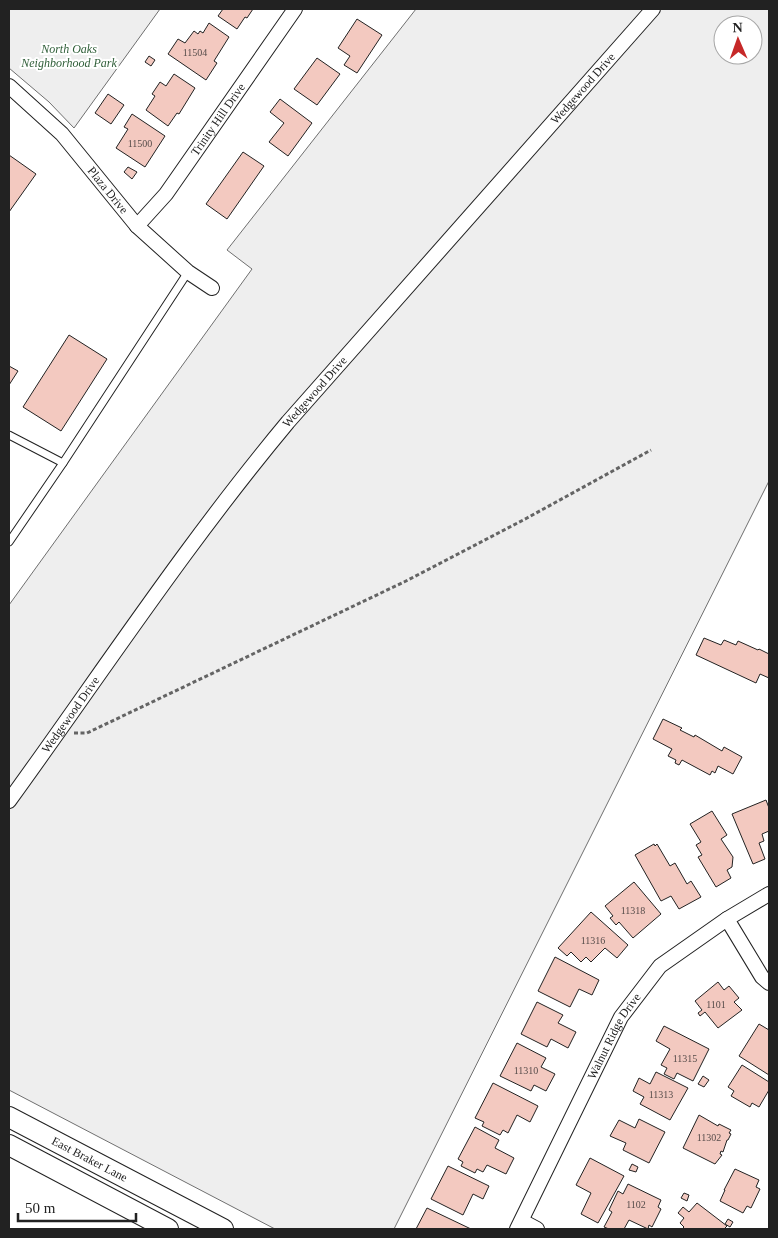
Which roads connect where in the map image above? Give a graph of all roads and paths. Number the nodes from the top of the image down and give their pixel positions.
1 (295, 9) edge
2 (653, 9) edge
3 (9, 86) edge
4 (137, 226) junction
5 (188, 272) junction
6 (212, 288) dead end
7 (9, 435) edge
8 (651, 450) dead end
9 (64, 463) junction
10 (9, 542) edge
11 (58, 733) junction
12 (9, 801) edge
13 (769, 894) edge
14 (727, 920) junction
15 (769, 984) edge
16 (9, 1116) edge
17 (9, 1145) edge
18 (520, 1225) edge
19 (168, 1229) edge
20 (223, 1229) edge
21 (537, 1229) edge

1 - 4 street, Trinity Hill Drive
2 - 11 street, Wedgewood Drive
3 - 4 street, Plaza Drive
4 - 5 street, Plaza Drive
5 - 6 street, Plaza Drive
5 - 9 lane
7 - 9 lane
8 - 11 path
9 - 10 lane
11 - 12 street, Wedgewood Drive
13 - 14 street, Walnut Ridge Drive
14 - 15 street
14 - 18 street, Walnut Ridge Drive
16 - 20 main road, East Braker Lane
17 - 19 main road, East Braker Lane
18 - 21 street

